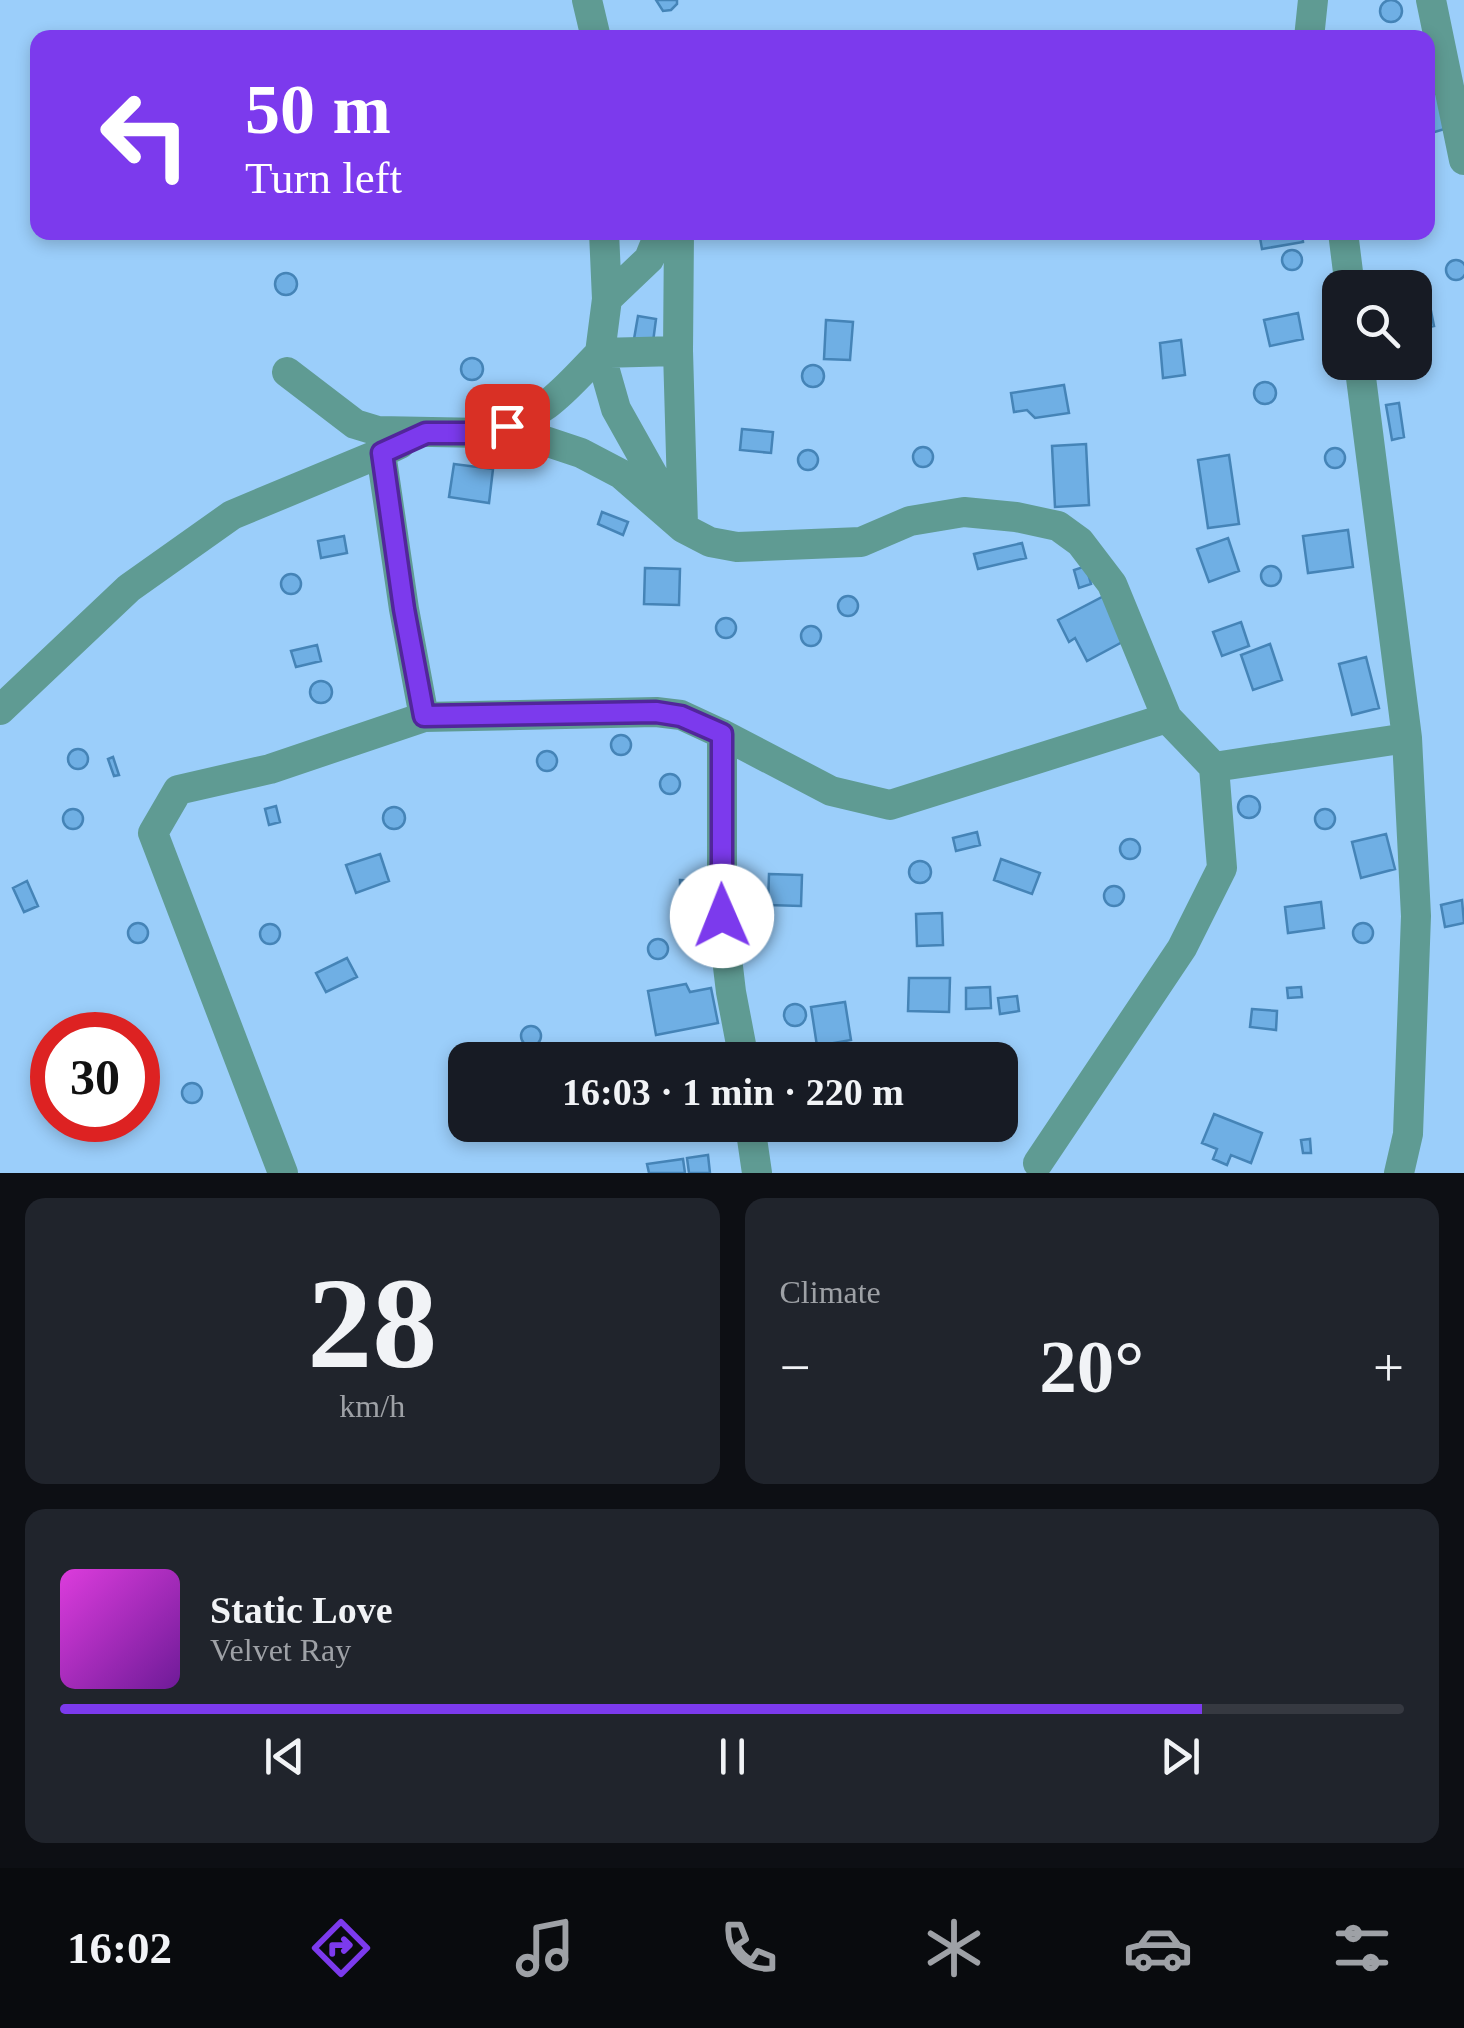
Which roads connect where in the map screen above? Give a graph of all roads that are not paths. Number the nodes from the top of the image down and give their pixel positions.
1 (587, 0) edge
2 (1314, 0) edge
3 (1431, 0) edge
4 (594, 30) edge
5 (1310, 30) edge
6 (1464, 160) edge
7 (604, 240) edge
8 (657, 240) edge
9 (679, 240) edge
10 (1344, 240) edge
11 (1348, 270) edge
12 (607, 299) junction
13 (678, 351) junction
14 (600, 353) junction
15 (287, 372) dead end
16 (1362, 380) edge
17 (426, 433) junction
18 (485, 433) junction
19 (382, 453) junction
20 (683, 528) junction
21 (0, 710) edge
22 (424, 716) junction
23 (1168, 718) junction
24 (722, 734) junction
25 (1407, 738) junction
26 (1214, 767) junction
27 (740, 1042) edge
28 (753, 1142) edge
29 (1038, 1163) dead end
30 (283, 1173) edge
31 (758, 1173) edge
32 (1399, 1173) edge

1 - 4 street
2 - 5 street
3 - 6 street
7 - 12 street
8 - 12 street
9 - 13 street
10 - 11 street
12 - 14 street
13 - 14 street
13 - 20 street
14 - 18 street
14 - 20 street
15 - 17 street
16 - 25 street
17 - 18 street
17 - 19 street
18 - 20 street
19 - 21 street
19 - 22 street
20 - 23 street
22 - 24 street
22 - 30 street
23 - 24 street
23 - 26 street
24 - 27 street
25 - 26 street
25 - 32 street
26 - 29 street
28 - 31 street

